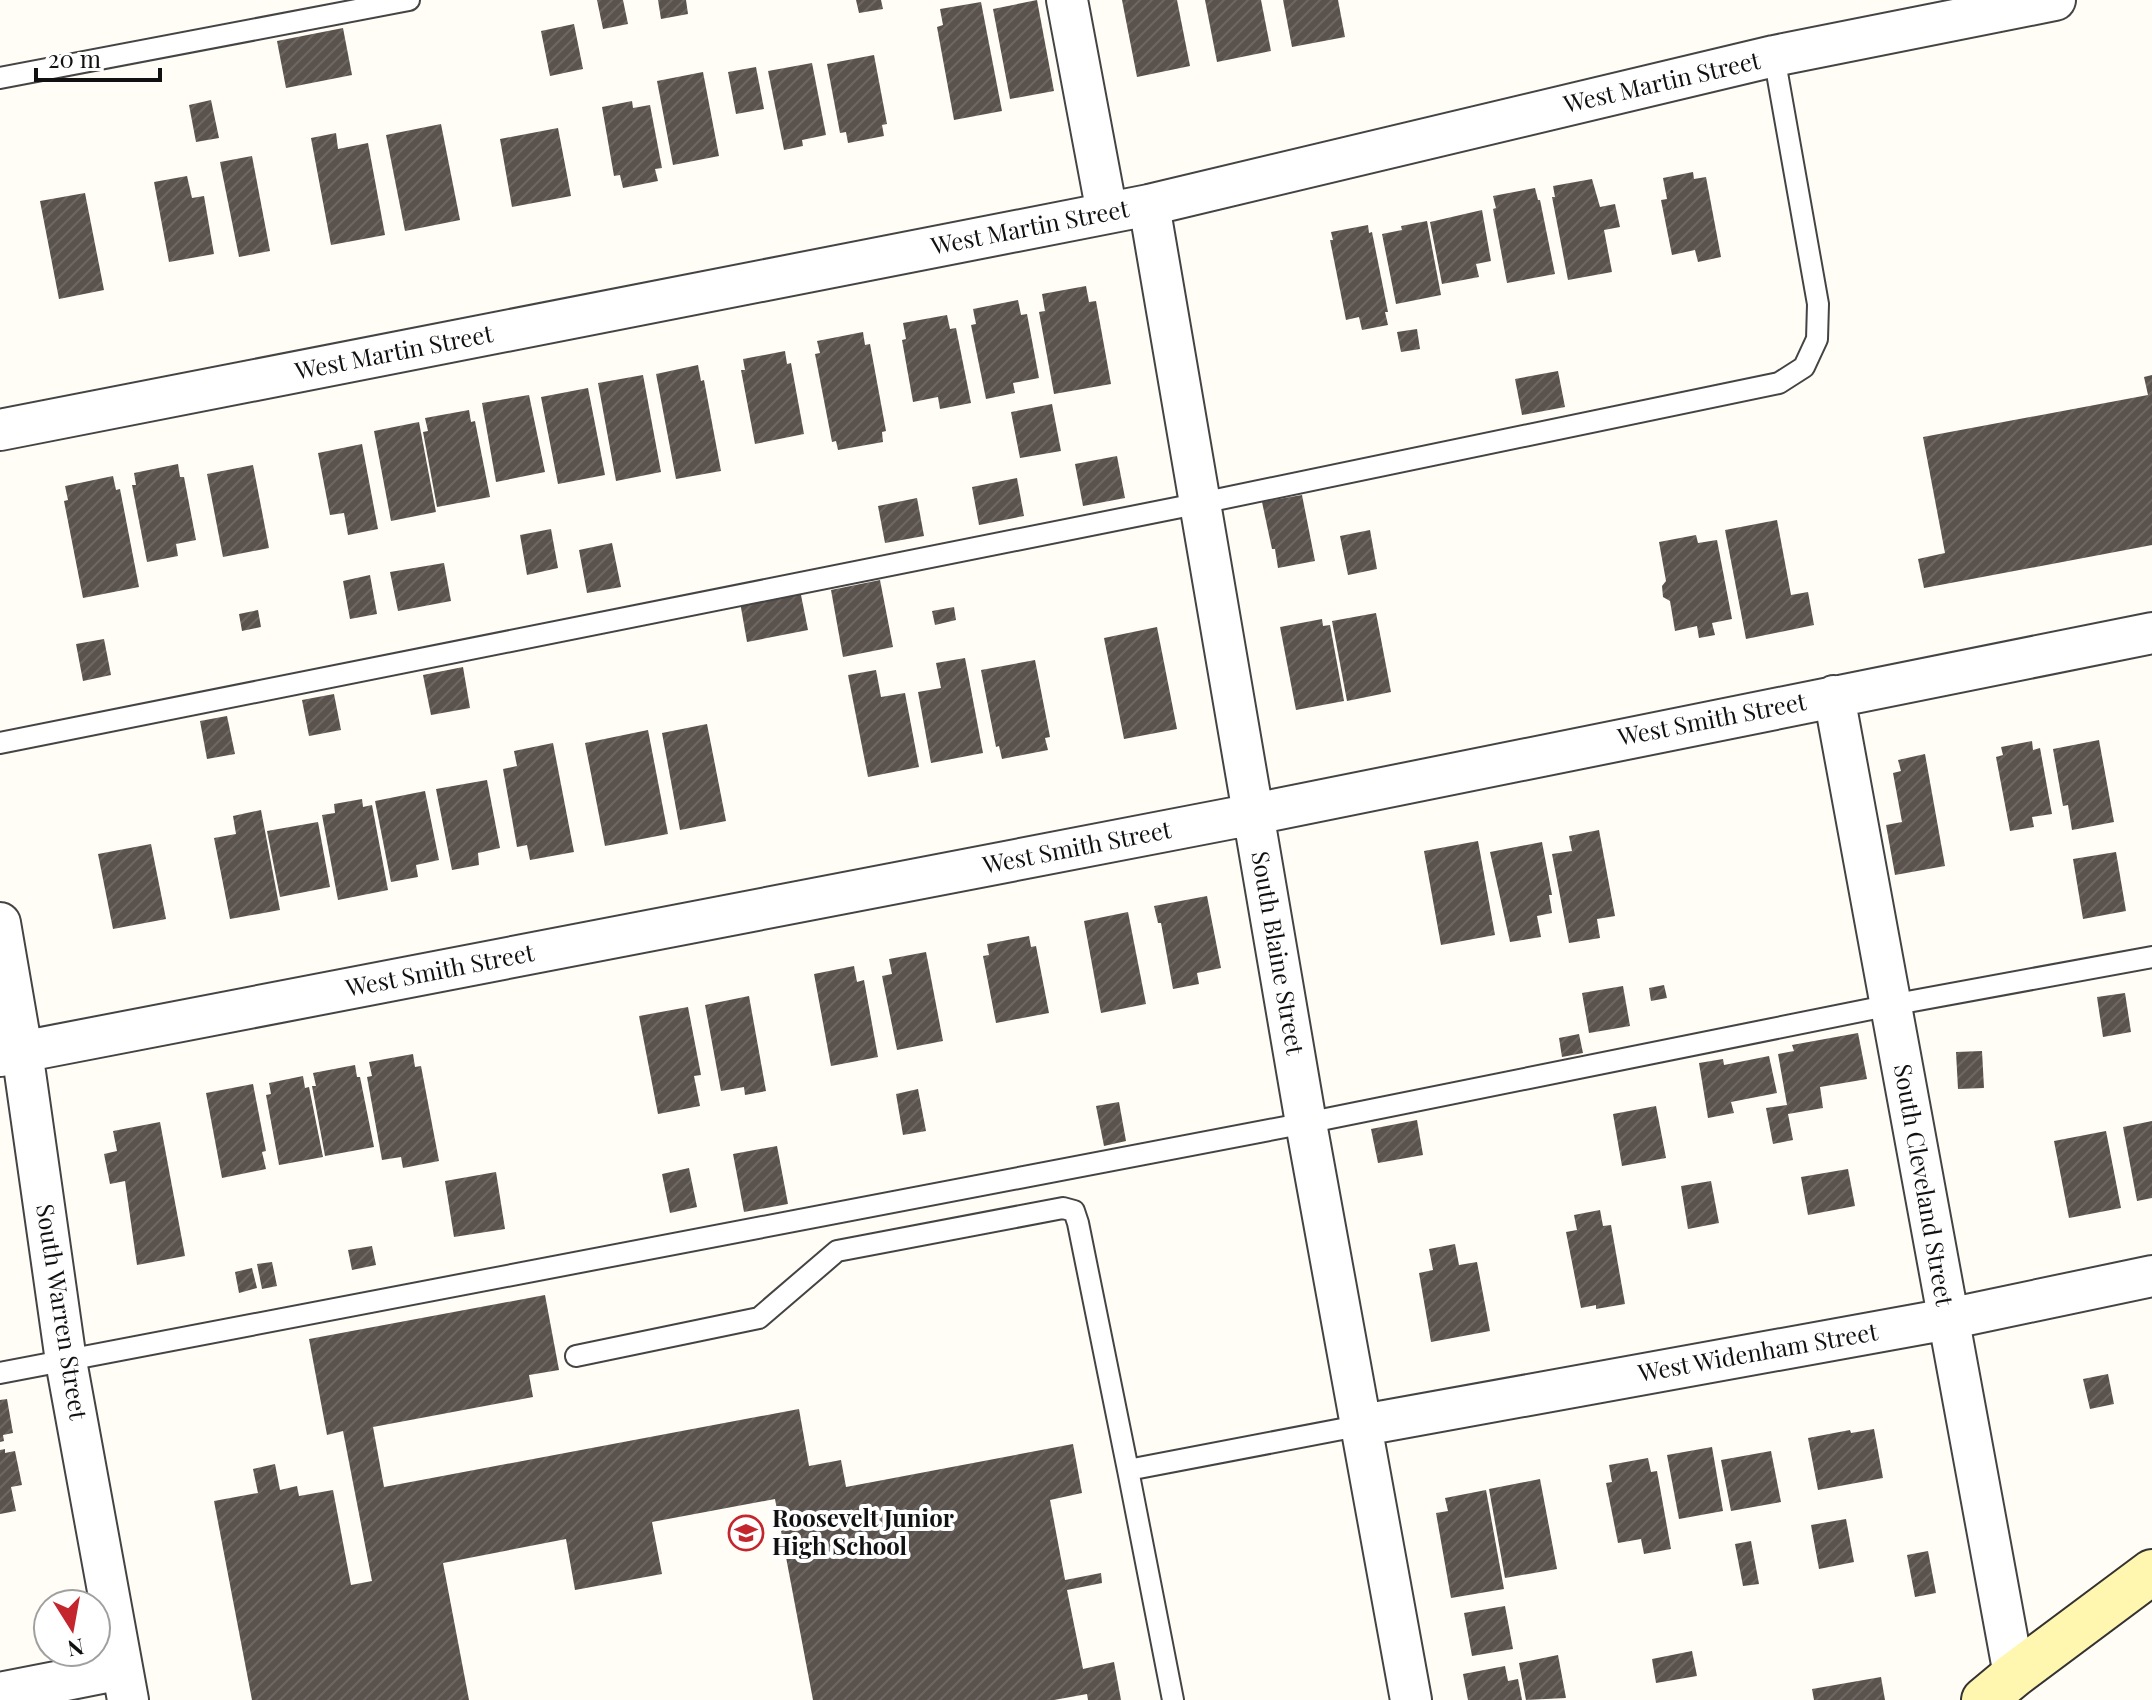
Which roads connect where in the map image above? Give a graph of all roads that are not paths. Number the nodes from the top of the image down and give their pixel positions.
1 (409, 0) edge
2 (1067, 0) edge
3 (2055, 0) edge
4 (1774, 56) junction
5 (0, 78) edge
6 (1149, 205) junction
7 (1107, 213) junction
8 (0, 430) edge
9 (1201, 503) junction
10 (2152, 633) edge
11 (1834, 696) junction
12 (0, 743) edge
13 (1254, 814) junction
14 (0, 923) edge
15 (2152, 957) edge
16 (1891, 1005) junction
17 (11, 1054) edge
18 (1306, 1123) junction
19 (2152, 1276) edge
20 (1948, 1319) junction
21 (576, 1356) dead end
22 (66, 1361) junction
23 (0, 1373) edge
24 (1363, 1425) junction
25 (1128, 1470) junction
26 (2152, 1572) edge
27 (125, 1685) edge
28 (1999, 1687) edge
29 (0, 1693) edge
30 (1173, 1700) edge
31 (1411, 1700) edge

1 - 5 lane
2 - 7 street
3 - 4 street, West Martin Street
4 - 6 street, West Martin Street
4 - 9 lane
6 - 7 street, West Martin Street
6 - 9 street, South Blaine Street
7 - 8 street, West Martin Street
9 - 12 lane
9 - 13 street, South Blaine Street
10 - 11 street, West Smith Street
11 - 13 street, West Smith Street
11 - 16 street, South Cleveland Street
13 - 17 street, West Smith Street
13 - 18 street, South Blaine Street
14 - 17 street, South Warren Street
15 - 16 lane
16 - 18 lane
16 - 20 street, South Cleveland Street
17 - 22 street, South Warren Street
18 - 22 lane
18 - 24 street, South Blaine Street
19 - 20 street, West Widenham Street
20 - 24 street, West Widenham Street
20 - 28 street, South Cleveland Street
21 - 25 lane
22 - 23 lane
22 - 27 street, South Warren Street
24 - 25 lane
24 - 31 street, South Blaine Street
25 - 30 lane
26 - 28 main road
27 - 29 street

